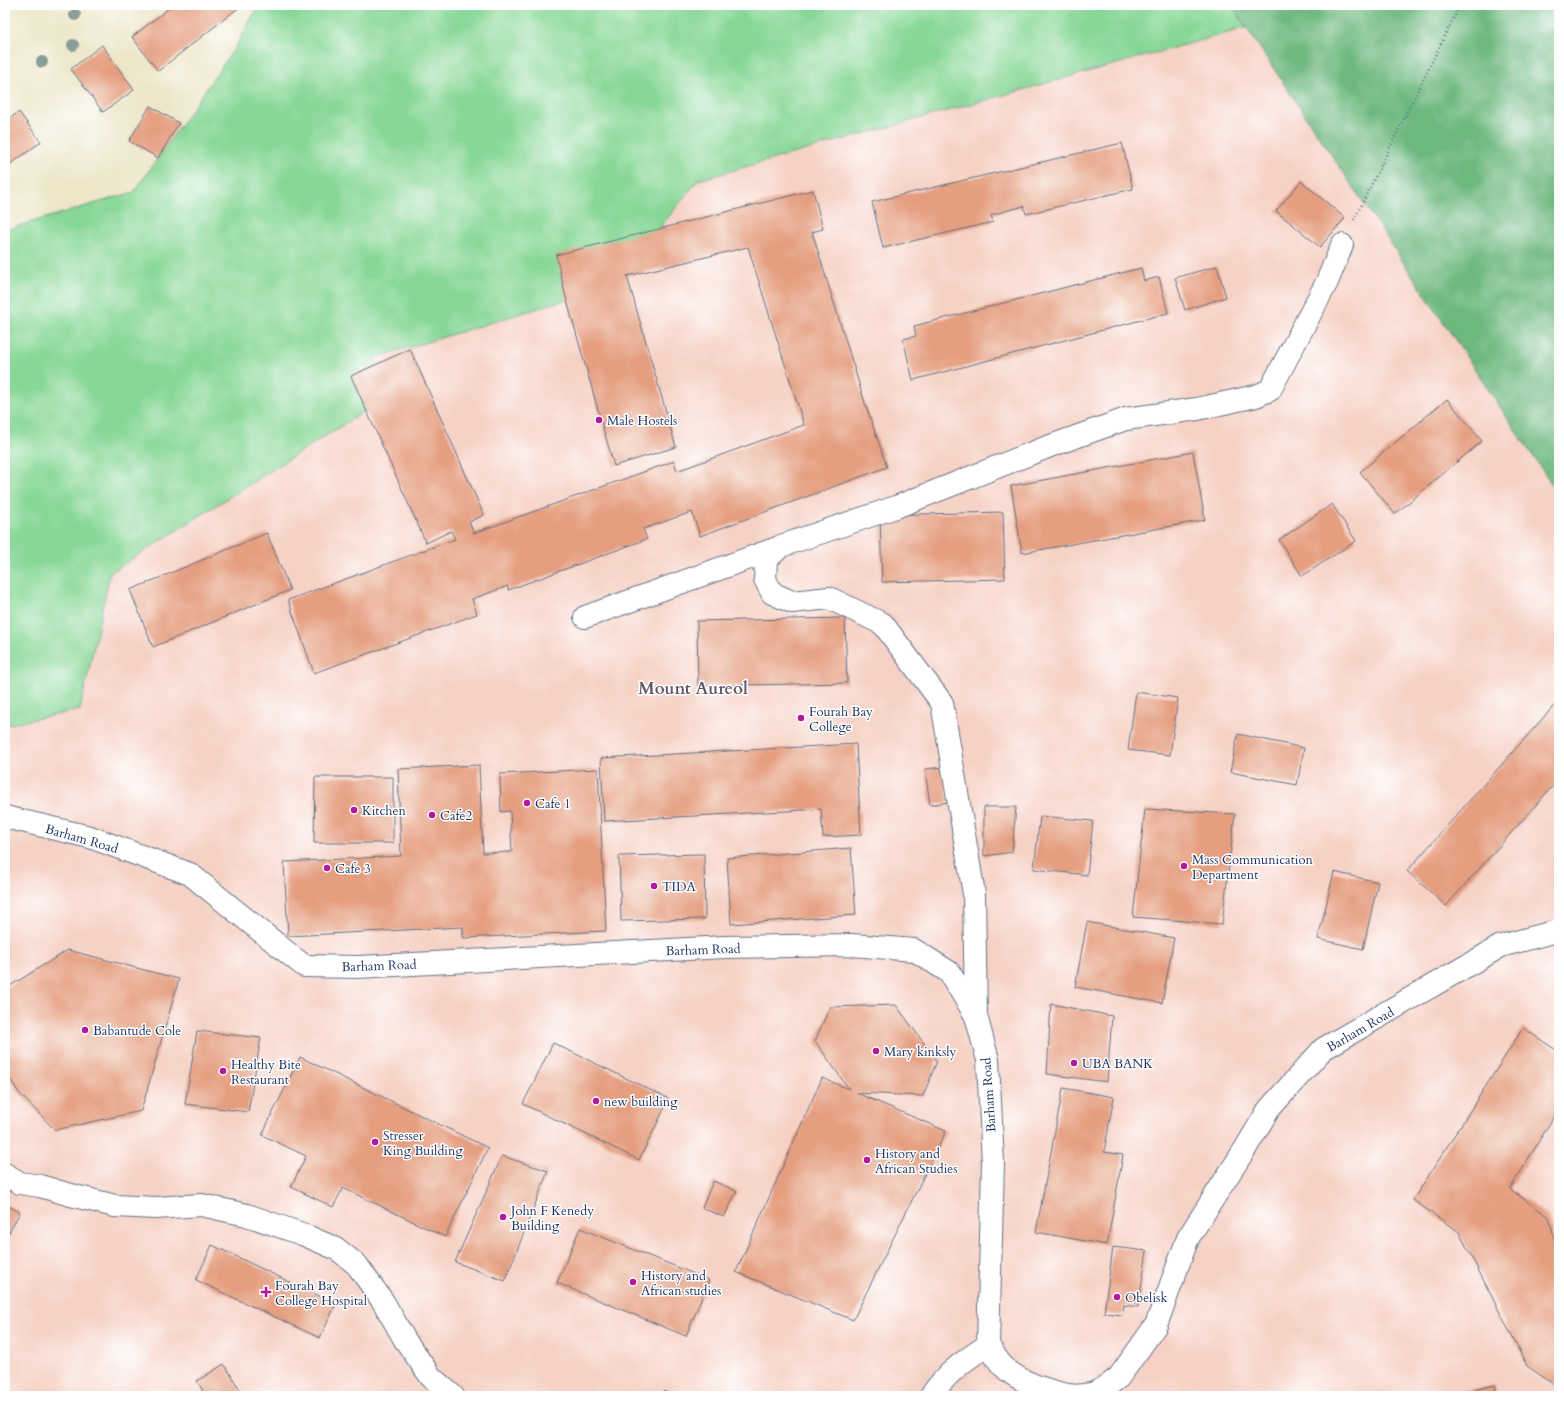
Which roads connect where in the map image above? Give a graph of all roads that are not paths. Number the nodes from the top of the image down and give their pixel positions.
1 (1342, 245) road end
2 (781, 546) junction
3 (585, 617) dead end
4 (5, 818) edge
5 (1556, 933) edge
6 (976, 1016) junction
7 (5, 1174) edge
8 (988, 1345) junction
9 (453, 1396) edge
10 (931, 1396) edge
11 (1084, 1396) edge

1 - 2 street
2 - 3 street
2 - 6 street
4 - 6 street, Barham Road
5 - 11 street, Barham Road
6 - 8 street, Barham Road
7 - 9 street
8 - 10 street
8 - 11 street, Barham Road

